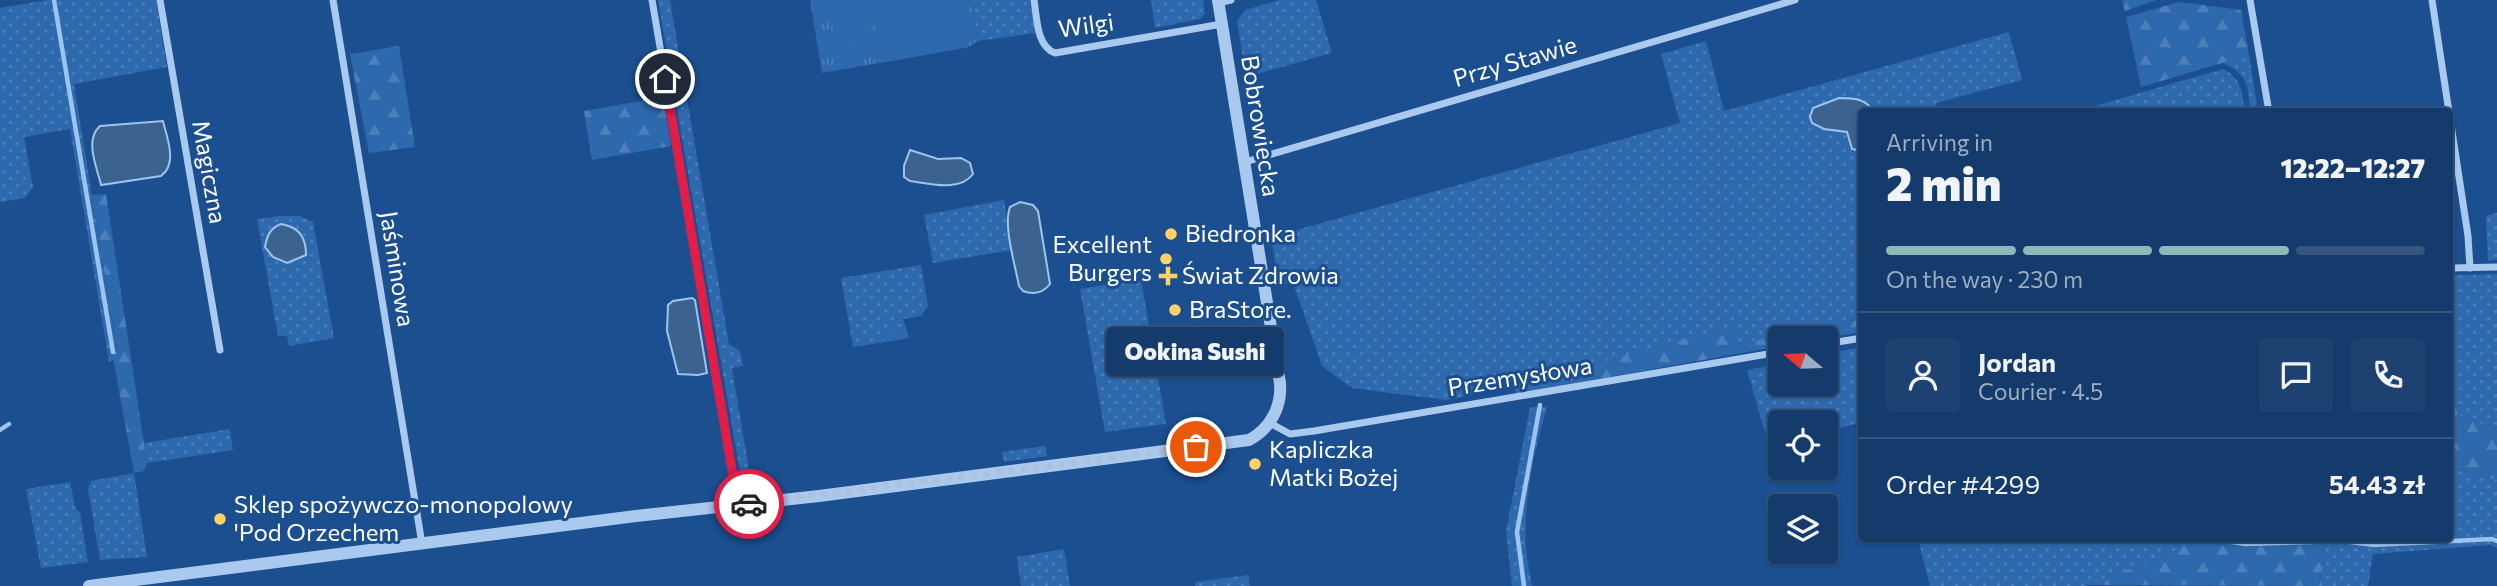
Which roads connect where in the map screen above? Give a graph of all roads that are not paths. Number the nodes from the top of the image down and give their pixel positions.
1 (160, 0) edge
2 (333, 0) edge
3 (652, 0) edge
4 (1034, 0) edge
5 (1796, 0) edge
6 (2250, 0) edge
7 (2432, 0) edge
8 (1222, 1) edge
9 (1222, 24) junction
10 (2268, 108) edge
11 (2448, 108) edge
12 (2453, 138) edge
13 (1245, 162) junction
14 (2497, 267) edge
15 (2453, 268) edge
16 (2470, 268) junction
17 (1858, 339) edge
18 (1838, 342) edge
19 (220, 350) dead end
20 (1768, 354) edge
21 (1270, 423) junction
22 (738, 505) junction
23 (422, 545) junction
24 (89, 586) edge

1 - 19 street, Magiczna
2 - 23 street, Jaśminowa
3 - 22 street
4 - 9 street, Wilgi
5 - 13 street, Przy Stawie
6 - 10 street
7 - 11 street
8 - 9 street, Bobrowiecka
9 - 13 street, Bobrowiecka
12 - 16 street
13 - 21 street, Bobrowiecka
14 - 16 street
15 - 16 street
17 - 18 street
20 - 21 street, Przemysłowa
21 - 22 street
22 - 23 street
23 - 24 street

